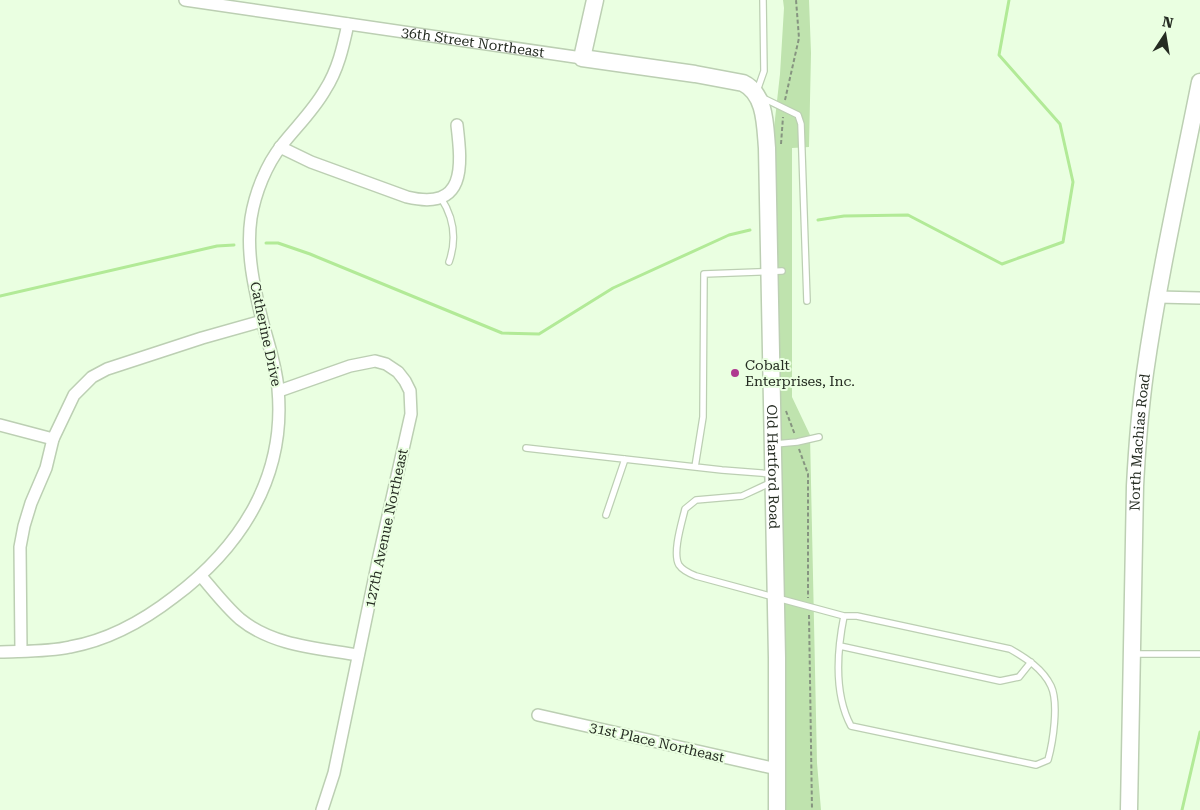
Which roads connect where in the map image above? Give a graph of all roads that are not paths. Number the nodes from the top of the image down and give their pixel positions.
1 (185, 0) edge
2 (595, 0) edge
3 (763, 0) edge
4 (267, 6) edge
5 (348, 24) junction
6 (582, 58) junction
7 (1200, 82) edge
8 (756, 94) junction
9 (457, 125) dead end
10 (280, 147) junction
11 (440, 198) junction
12 (449, 262) dead end
13 (776, 271) junction
14 (1158, 297) junction
15 (1200, 298) edge
16 (807, 301) dead end
17 (262, 321) junction
18 (279, 391) junction
19 (0, 425) edge
20 (819, 437) dead end
21 (54, 439) junction
22 (773, 444) junction
23 (526, 448) dead end
24 (625, 459) junction
25 (695, 467) junction
26 (774, 478) junction
27 (606, 515) dead end
28 (201, 576) junction
29 (776, 598) junction
30 (844, 616) junction
31 (840, 646) junction
32 (21, 651) junction
33 (0, 652) edge
34 (1133, 654) junction
35 (1200, 654) edge
36 (358, 655) junction
37 (1031, 662) junction
38 (538, 715) dead end
39 (777, 769) junction
40 (322, 810) edge
41 (777, 810) edge
42 (1129, 810) edge

1 - 4 street, 36th Street Northeast
2 - 6 street
3 - 8 lane
4 - 5 street, 36th Street Northeast
5 - 6 street, 36th Street Northeast
5 - 10 street, Catherine Drive
6 - 8 street, 36th Street Northeast
7 - 14 street, North Machias Road
8 - 13 street, Old Hartford Road
8 - 16 lane
9 - 11 street
10 - 11 street
10 - 17 street, Catherine Drive
11 - 12 lane
13 - 22 street, Old Hartford Road
13 - 25 lane
14 - 15 street
14 - 34 street, North Machias Road
17 - 18 street, Catherine Drive
17 - 21 street
18 - 28 street, Catherine Drive
18 - 36 street, 127th Avenue Northeast
19 - 21 street
20 - 22 lane
21 - 32 street
22 - 26 street, Old Hartford Road
23 - 24 lane
24 - 25 lane
24 - 27 lane
25 - 26 lane
26 - 29 street, Old Hartford Road
26 - 29 lane
28 - 32 street, Catherine Drive
28 - 36 street
29 - 30 lane
29 - 39 street, Old Hartford Road
30 - 31 lane
30 - 37 lane
31 - 37 lane
31 - 37 lane
32 - 33 street, Catherine Drive
34 - 35 lane
34 - 42 street, North Machias Road
36 - 40 street, 127th Avenue Northeast
38 - 39 street, 31st Place Northeast
39 - 41 street, Old Hartford Road

